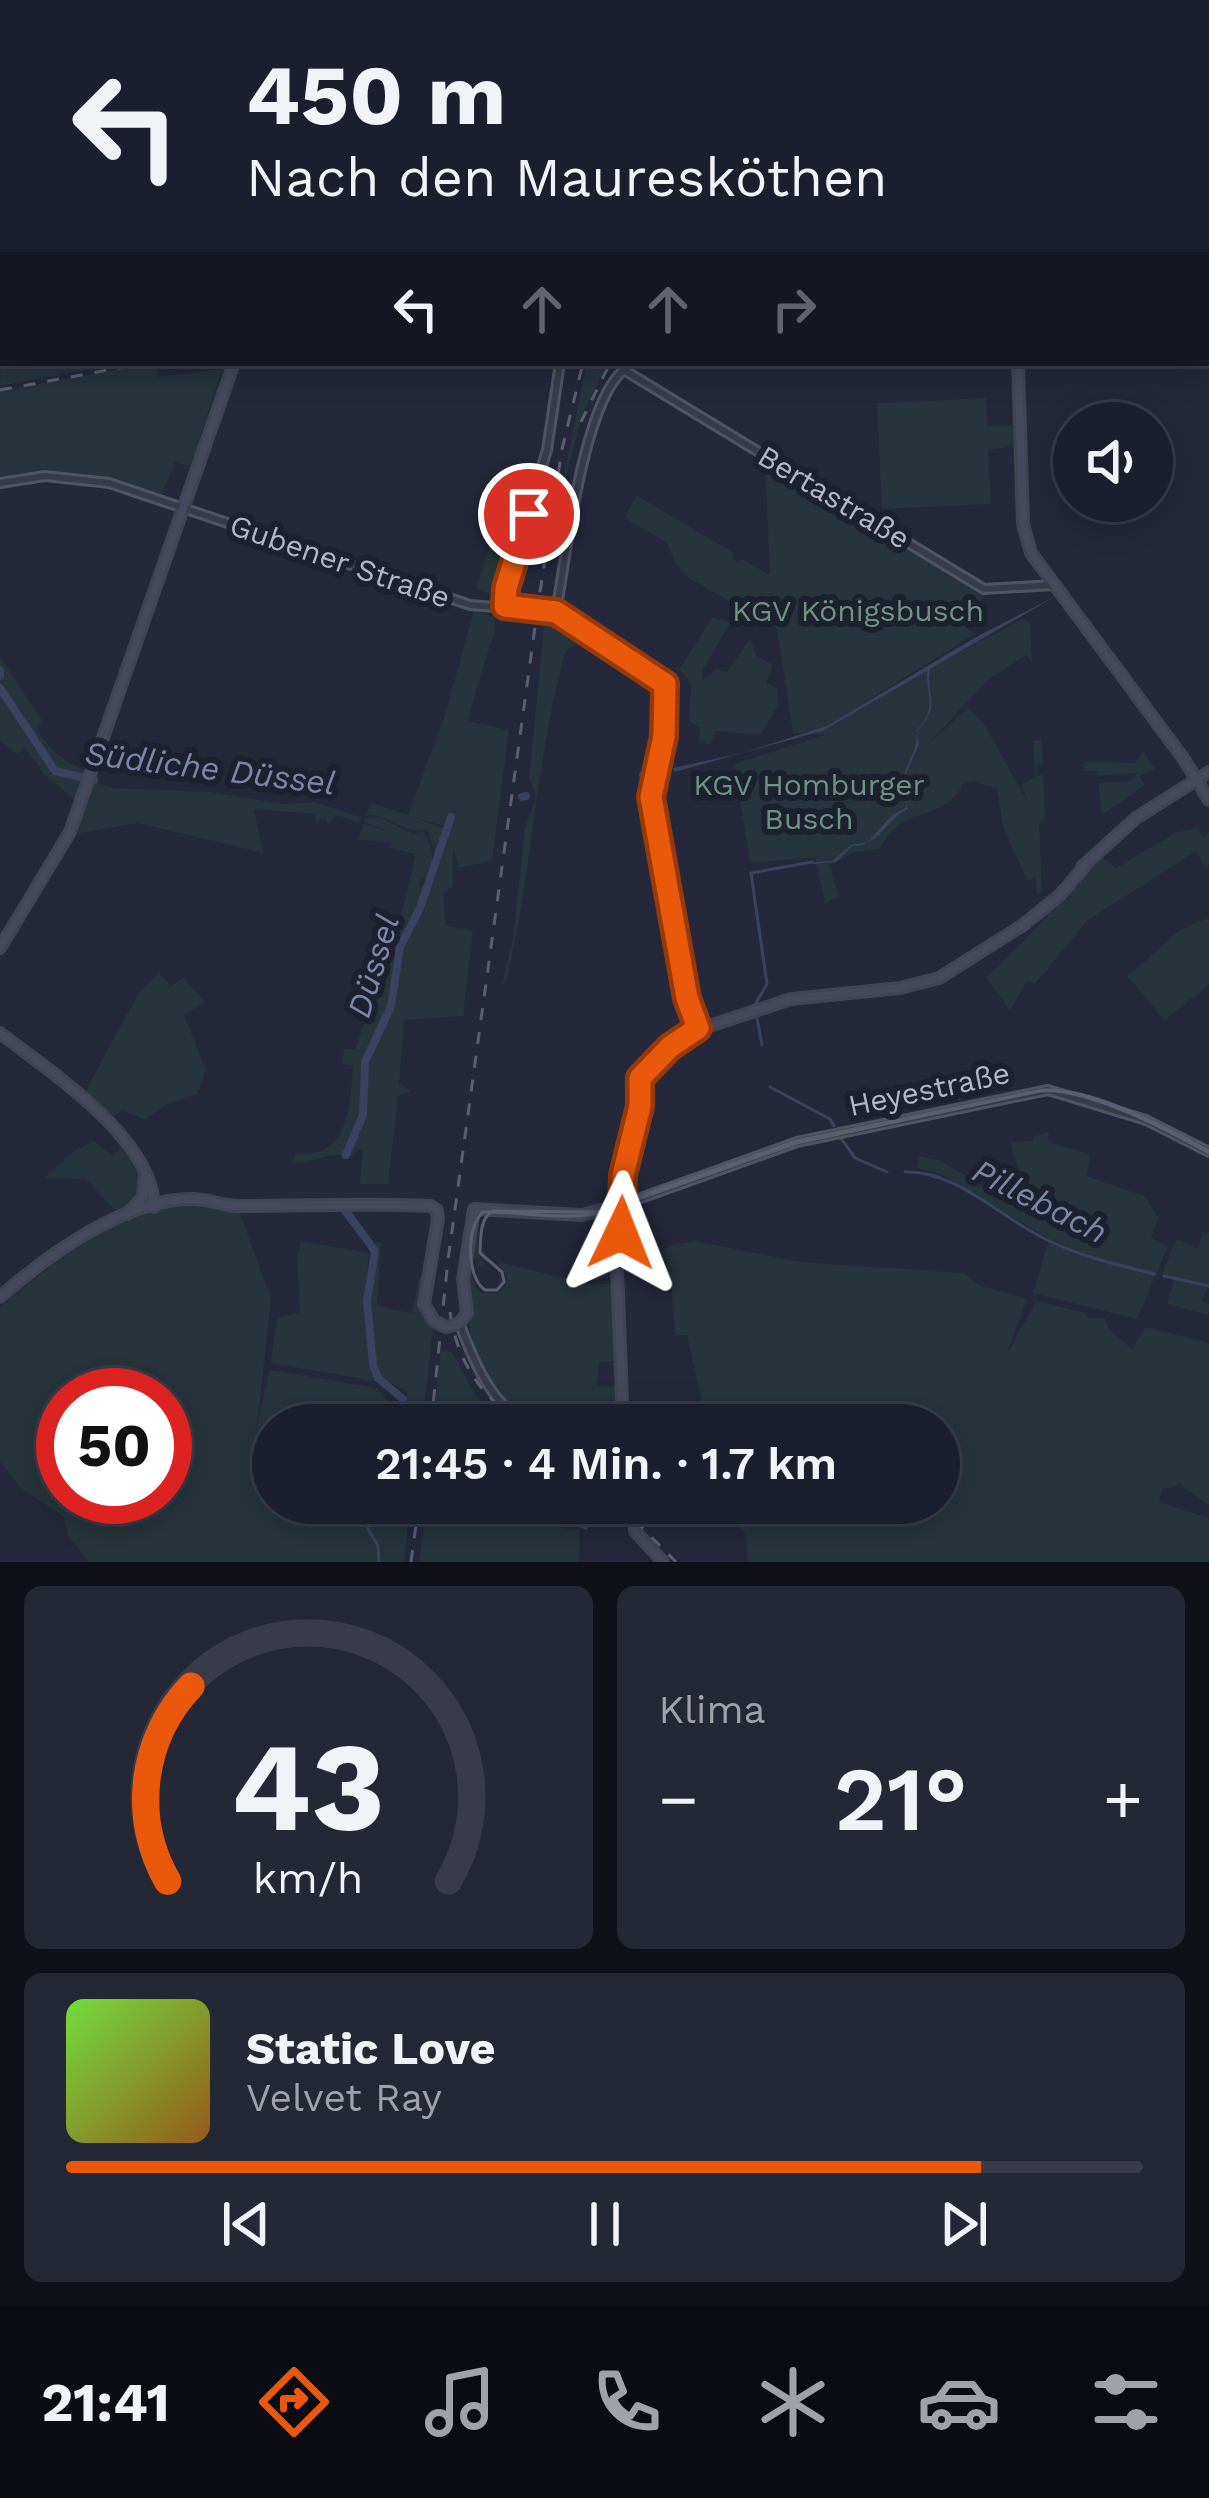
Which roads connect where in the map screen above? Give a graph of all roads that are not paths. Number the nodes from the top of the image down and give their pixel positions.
1 (233, 366) edge
2 (559, 366) edge
3 (1016, 366) edge
4 (0, 483) edge
5 (182, 508) junction
6 (1059, 591) junction
7 (502, 606) junction
8 (556, 612) junction
9 (1209, 772) edge
10 (1197, 779) junction
11 (1209, 800) edge
12 (0, 948) edge
13 (864, 993) junction
14 (829, 994) junction
15 (813, 998) junction
16 (773, 1005) junction
17 (696, 1029) junction
18 (0, 1033) edge
19 (1209, 1152) edge
20 (145, 1168) junction
21 (151, 1184) junction
22 (623, 1185) junction
23 (656, 1192) junction
24 (638, 1194) junction
25 (183, 1199) junction
26 (621, 1202) junction
27 (154, 1207) junction
28 (119, 1219) junction
29 (0, 1297) edge
30 (460, 1321) junction
31 (510, 1404) edge
32 (621, 1404) edge
33 (635, 1524) edge
34 (663, 1562) edge

1 - 5 main road
2 - 7 street
3 - 6 main road
4 - 5 street, Gubener Straße
5 - 7 street, Gubener Straße
5 - 12 main road
6 - 8 street, Bertastraße
6 - 10 main road
7 - 8 street, Gubener Straße
8 - 17 street
9 - 10 main road
10 - 11 main road
10 - 13 main road
13 - 14 main road
13 - 15 main road
14 - 15 main road
14 - 16 main road
15 - 16 main road
16 - 17 main road
17 - 22 main road
18 - 20 main road
19 - 23 street, Heyestraße
20 - 21 main road
20 - 27 main road
20 - 28 main road
21 - 25 main road
21 - 27 main road
22 - 24 main road
22 - 26 main road
23 - 24 street, Heyestraße
23 - 26 street, Heyestraße
24 - 26 street, Heyestraße
25 - 27 main road
25 - 30 main road, bridge
26 - 30 main road, Heyestraße
26 - 32 main road
27 - 28 main road
28 - 29 main road
30 - 31 street
33 - 34 main road

